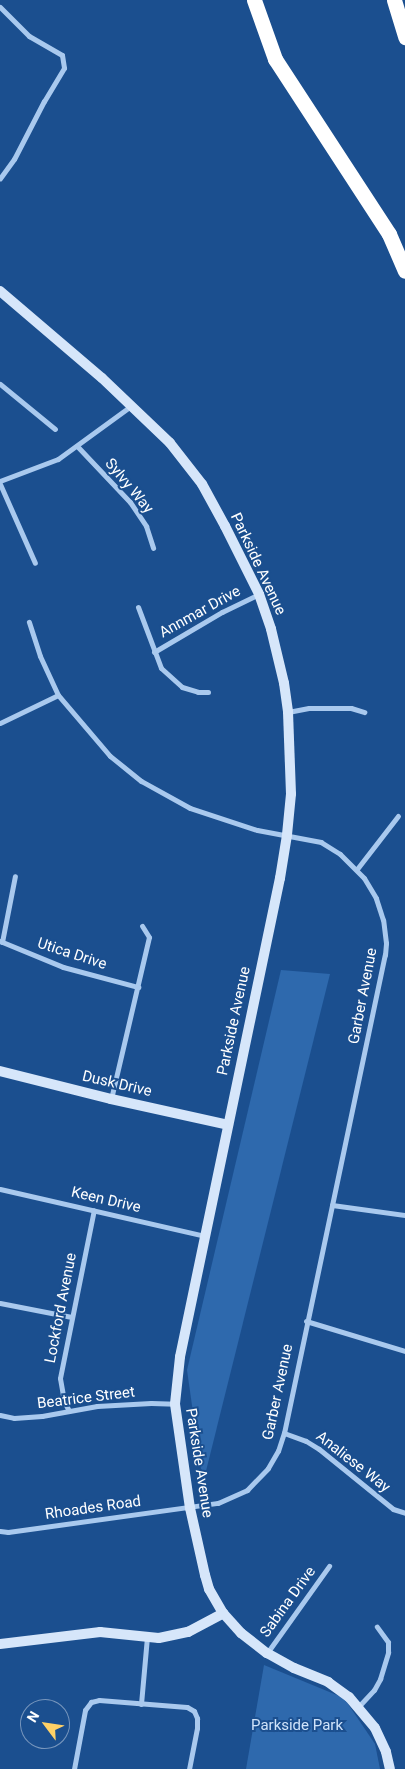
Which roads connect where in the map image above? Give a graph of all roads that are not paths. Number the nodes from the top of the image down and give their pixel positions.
1 (254, 0) edge
2 (394, 0) edge
3 (0, 7) edge
4 (405, 37) edge
5 (0, 178) edge
6 (405, 271) edge
7 (0, 291) edge
8 (0, 385) edge
9 (132, 405) junction
10 (55, 429) dead end
11 (77, 446) junction
12 (0, 482) edge
13 (153, 548) dead end
14 (35, 563) dead end
15 (259, 594) junction
16 (138, 607) dead end
17 (29, 622) dead end
18 (154, 652) junction
19 (208, 692) dead end
20 (58, 695) junction
21 (288, 712) junction
22 (364, 712) dead end
23 (0, 723) edge
24 (398, 816) dead end
25 (287, 835) junction
26 (357, 869) junction
27 (15, 876) dead end
28 (142, 926) dead end
29 (1, 942) edge
30 (138, 987) junction
31 (0, 1071) edge
32 (111, 1099) junction
33 (228, 1125) junction
34 (0, 1189) edge
35 (332, 1205) junction
36 (94, 1210) junction
37 (405, 1215) edge
38 (206, 1236) junction
39 (0, 1303) edge
40 (72, 1317) junction
41 (306, 1321) junction
42 (405, 1351) edge
43 (175, 1404) junction
44 (69, 1410) junction
45 (0, 1415) edge
46 (284, 1433) junction
47 (190, 1508) junction
48 (405, 1513) edge
49 (0, 1531) edge
50 (329, 1566) dead end
51 (223, 1613) junction
52 (377, 1627) dead end
53 (148, 1637) junction
54 (0, 1644) edge
55 (267, 1653) junction
56 (141, 1704) junction
57 (359, 1706) junction
58 (74, 1769) edge
59 (189, 1769) edge
60 (390, 1769) edge

1 - 6 highway
2 - 4 highway
3 - 5 street
7 - 9 main road, Parkside Avenue
8 - 10 street
9 - 11 street
9 - 15 main road, Parkside Avenue
11 - 12 street
11 - 13 street, Sylvy Way
12 - 14 street
15 - 18 street, Annmar Drive
15 - 21 main road, Parkside Avenue
16 - 18 street
17 - 20 street, Garber Avenue
18 - 19 street
20 - 23 street
20 - 25 street, Garber Avenue
21 - 22 street
21 - 25 main road, Parkside Avenue
24 - 26 street
25 - 26 street, Garber Avenue
25 - 33 main road, Parkside Avenue
26 - 35 street, Garber Avenue
27 - 29 street
28 - 30 street
29 - 30 street, Utica Drive
30 - 32 street
31 - 32 main road, Dusk Drive
32 - 33 main road, Dusk Drive
33 - 38 main road, Parkside Avenue
34 - 36 street, Keen Drive
35 - 37 street
35 - 41 street, Garber Avenue
36 - 38 street, Keen Drive
36 - 40 street, Lockford Avenue
38 - 43 main road, Parkside Avenue
39 - 40 street
40 - 44 street, Lockford Avenue
41 - 42 street
41 - 46 street, Garber Avenue
43 - 44 street, Beatrice Street
43 - 47 main road, Parkside Avenue
44 - 45 street, Beatrice Street
46 - 47 street, Garber Avenue
46 - 48 street, Analiese Way
47 - 49 street, Rhoades Road
47 - 51 main road, Parkside Avenue
50 - 55 street, Sabina Drive
51 - 53 main road
51 - 55 main road, Parkside Avenue
52 - 57 street
53 - 54 main road
53 - 56 street
55 - 57 main road, Parkside Avenue
56 - 58 street
56 - 59 street
57 - 60 main road, Parkside Avenue

